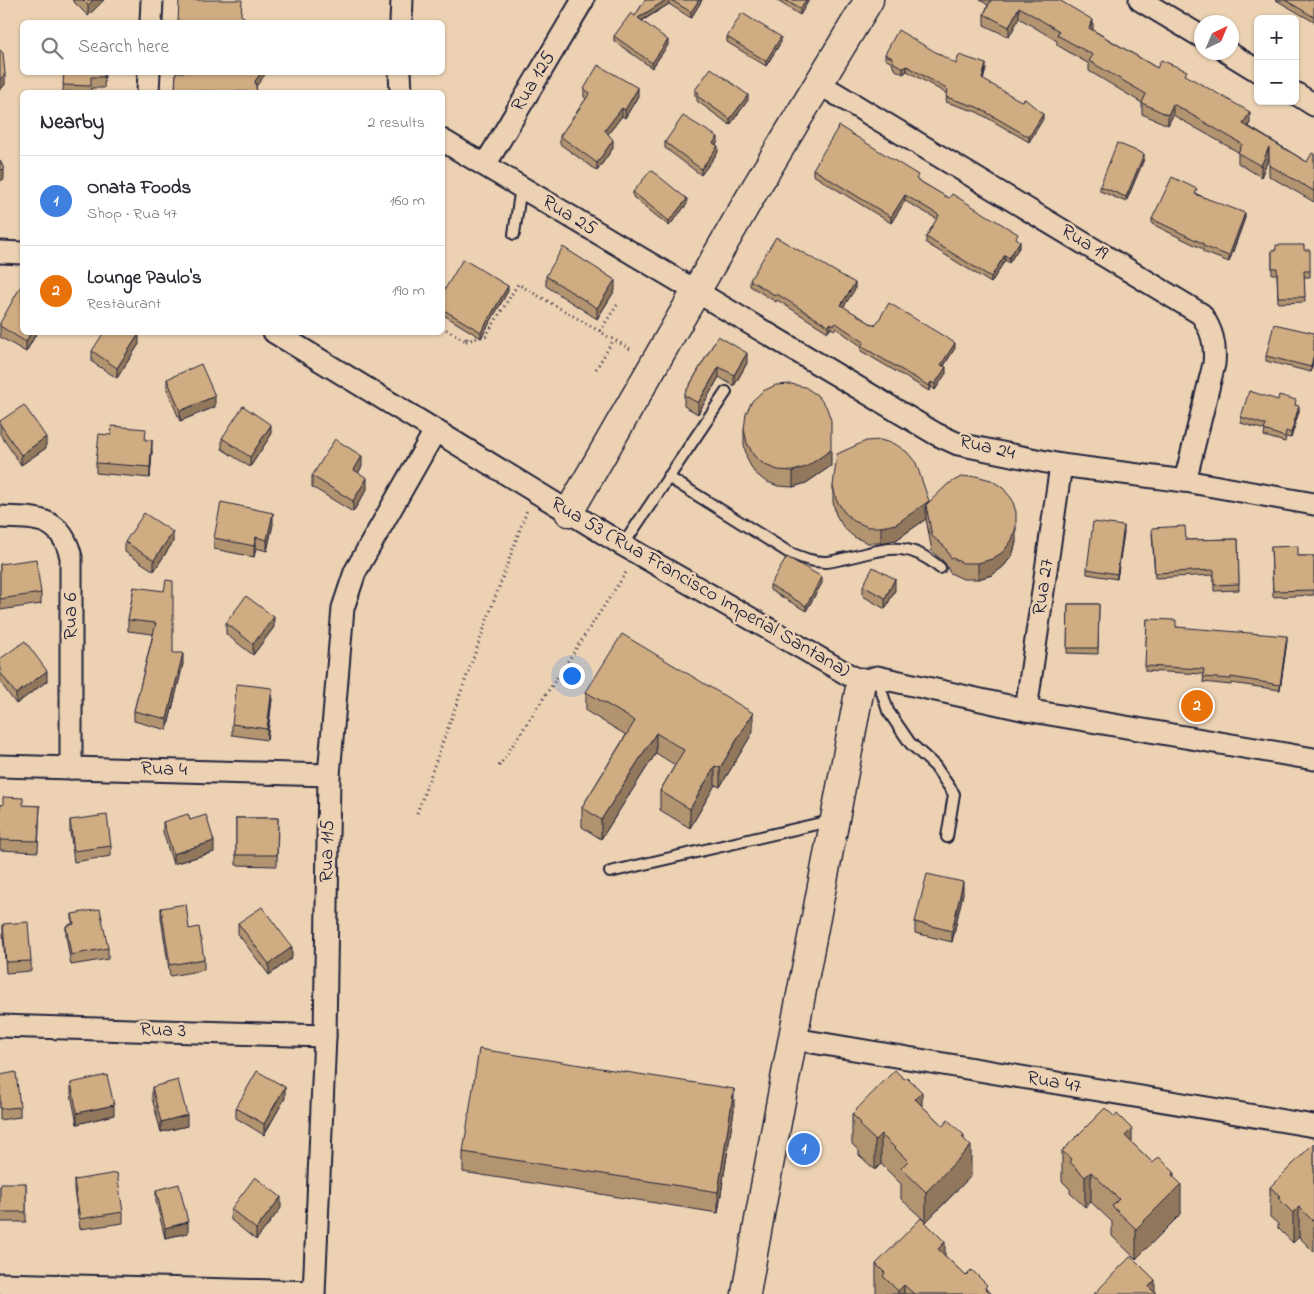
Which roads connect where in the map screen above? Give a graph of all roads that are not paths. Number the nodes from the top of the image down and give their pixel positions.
1 (152, 0) edge
2 (402, 0) edge
3 (583, 0) edge
4 (869, 0) edge
5 (1140, 0) edge
6 (151, 20) edge
7 (401, 20) edge
8 (1194, 32) edge
9 (1239, 59) edge
10 (1254, 69) edge
11 (149, 75) edge
12 (400, 75) edge
13 (818, 83) junction
14 (148, 90) edge
15 (401, 90) edge
16 (1299, 96) edge
17 (1314, 105) edge
18 (445, 142) edge
19 (484, 165) junction
20 (521, 187) junction
21 (514, 234) dead end
22 (0, 252) edge
23 (20, 253) edge
24 (696, 292) junction
25 (279, 335) edge
26 (726, 392) dead end
27 (435, 431) junction
28 (1061, 464) junction
29 (668, 477) junction
30 (1185, 481) junction
31 (1314, 504) edge
32 (569, 512) junction
33 (0, 517) edge
34 (631, 549) junction
35 (940, 568) dead end
36 (869, 679) junction
37 (1026, 710) junction
38 (1314, 759) edge
39 (0, 766) edge
40 (71, 768) junction
41 (329, 775) junction
42 (836, 820) junction
43 (947, 837) dead end
44 (610, 872) dead end
45 (0, 1026) edge
46 (326, 1036) junction
47 (794, 1039) junction
48 (1314, 1126) edge
49 (0, 1284) edge
50 (314, 1293) edge
51 (746, 1294) edge

1 - 6 street
2 - 7 street
3 - 19 street, Rua 125
4 - 13 street
5 - 8 street
9 - 10 street
11 - 14 street
12 - 15 street
13 - 24 street
13 - 30 street, Rua 19
16 - 17 street
18 - 19 street, Rua 25
19 - 20 street, Rua 25
20 - 21 lane
20 - 24 street, Rua 25
22 - 23 street
24 - 28 street, Rua 24
24 - 32 street
25 - 27 street, Rua 53 (Rua Francisco Imperial Santana)
26 - 29 lane
27 - 32 street, Rua 53 (Rua Francisco Imperial Santana)
27 - 41 street, Rua 115
28 - 30 street, Rua 24
28 - 37 street, Rua 27
29 - 34 lane
29 - 35 lane
30 - 31 street, Rua 24
32 - 34 street, Rua 53 (Rua Francisco Imperial Santana)
33 - 40 street, Rua 6
34 - 36 street, Rua 53 (Rua Francisco Imperial Santana)
36 - 37 street, Rua 53 (Rua Francisco Imperial Santana)
36 - 42 street
36 - 43 lane
37 - 38 street, Rua 53 (Rua Francisco Imperial Santana)
39 - 40 street, Rua 4
40 - 41 street, Rua 4
41 - 46 street, Rua 115
42 - 44 lane
42 - 47 street
45 - 46 street, Rua 3
46 - 50 street, Rua 115
47 - 48 street, Rua 47
47 - 51 street
49 - 50 street

